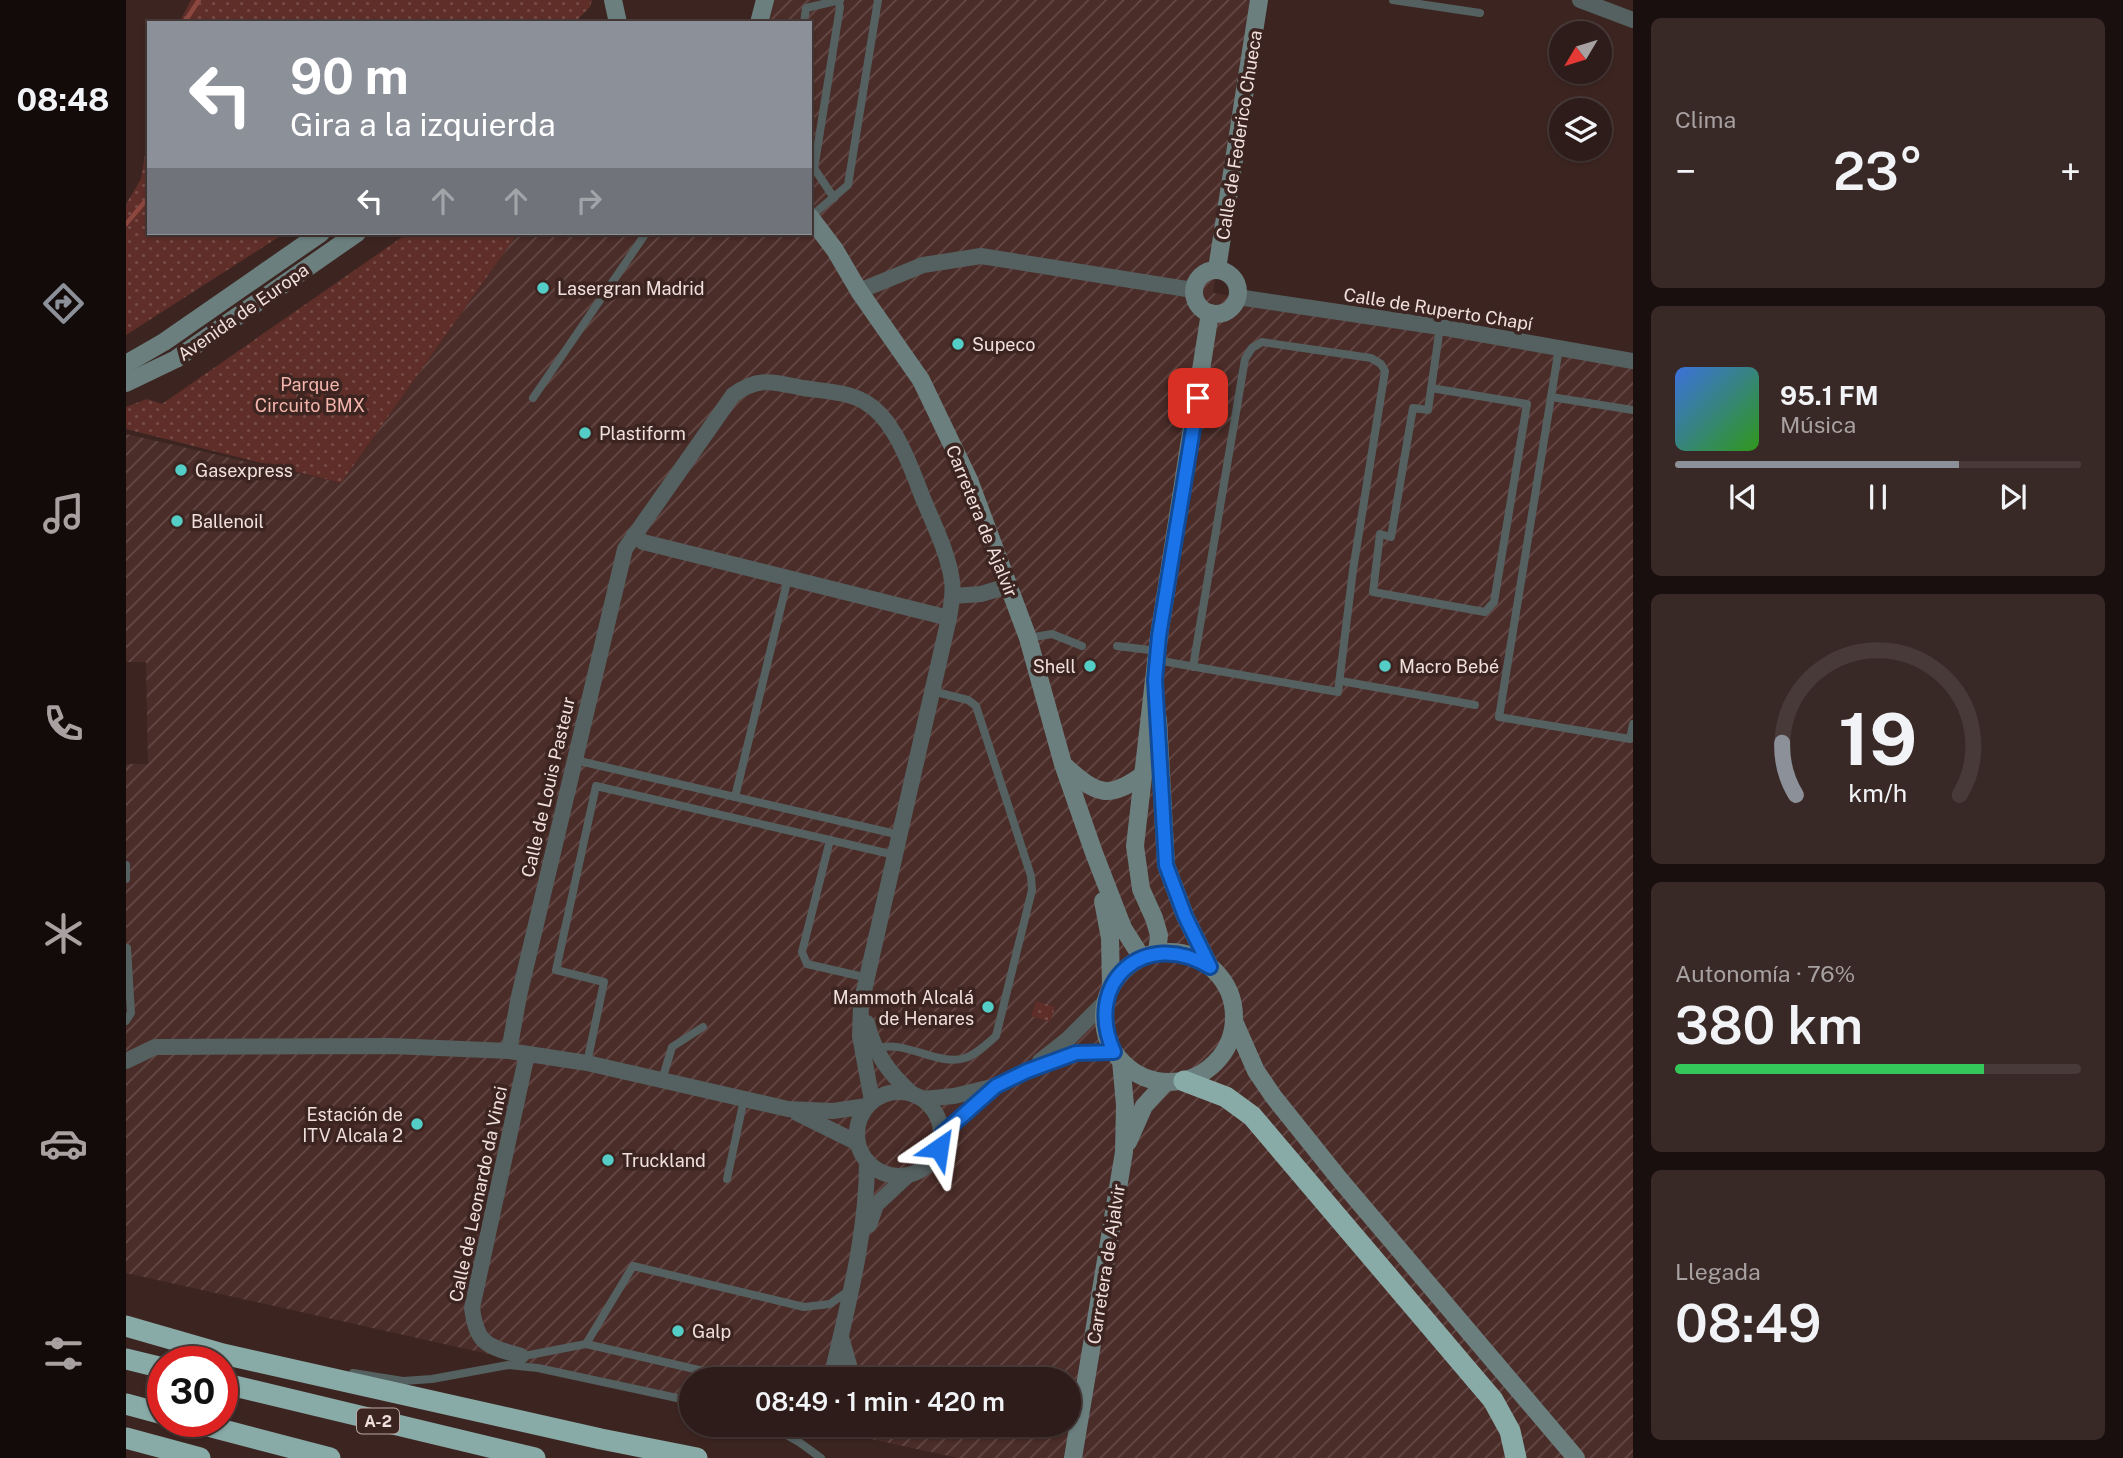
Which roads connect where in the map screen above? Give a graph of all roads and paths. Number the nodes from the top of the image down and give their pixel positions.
1 (765, 0) edge
2 (839, 0) edge
3 (878, 0) edge
4 (1259, 0) edge
5 (1392, 0) edge
6 (1580, 0) edge
7 (612, 3) edge
8 (1480, 13) dead end
9 (1633, 20) edge
10 (602, 21) edge
11 (617, 21) edge
12 (760, 21) edge
13 (804, 21) edge
14 (812, 166) edge
15 (834, 198) junction
16 (812, 215) edge
17 (812, 220) edge
18 (318, 235) edge
19 (353, 235) edge
20 (645, 235) edge
21 (1217, 269) junction
22 (1193, 290) junction
23 (859, 291) junction
24 (1237, 297) junction
25 (1210, 313) junction
26 (1440, 327) junction
27 (1559, 348) junction
28 (1633, 361) edge
29 (126, 364) edge
30 (126, 383) edge
31 (1431, 388) junction
32 (1551, 397) junction
33 (533, 398) dead end
34 (1633, 410) edge
35 (634, 535) junction
36 (788, 578) junction
37 (1009, 586) junction
38 (953, 596) junction
39 (949, 618) junction
40 (1028, 638) junction
41 (1082, 646) dead end
42 (1117, 646) dead end
43 (1157, 655) junction
44 (1192, 667) junction
45 (1155, 680) junction
46 (1340, 681) junction
47 (932, 691) junction
48 (1475, 705) dead end
49 (1633, 724) edge
50 (575, 760) junction
51 (1063, 764) junction
52 (1144, 774) junction
53 (735, 797) junction
54 (900, 835) junction
55 (830, 840) junction
56 (1094, 853) junction
57 (895, 855) junction
58 (126, 865) edge
59 (127, 879) edge
60 (127, 948) edge
61 (1149, 955) junction
62 (1210, 967) junction
63 (868, 978) junction
64 (1108, 995) junction
65 (862, 1004) junction
66 (126, 1021) edge
67 (1234, 1021) junction
68 (703, 1027) dead end
69 (875, 1049) junction
70 (509, 1051) junction
71 (527, 1054) junction
72 (1118, 1057) junction
73 (126, 1061) edge
74 (587, 1063) junction
75 (1027, 1071) junction
76 (662, 1080) junction
77 (1175, 1082) junction
78 (996, 1086) junction
79 (917, 1096) junction
80 (744, 1099) junction
81 (869, 1103) junction
82 (788, 1109) junction
83 (942, 1134) junction
84 (858, 1143) junction
85 (1124, 1152) junction
86 (867, 1161) junction
87 (907, 1176) junction
88 (727, 1179) dead end
89 (860, 1250) junction
90 (851, 1290) junction
91 (126, 1326) edge
92 (841, 1334) junction
93 (586, 1344) junction
94 (195, 1346) edge
95 (238, 1356) edge
96 (238, 1357) edge
97 (126, 1359) edge
98 (514, 1360) junction
99 (147, 1364) edge
100 (686, 1367) edge
101 (834, 1367) edge
102 (850, 1367) edge
103 (238, 1387) edge
104 (679, 1399) edge
105 (126, 1404) edge
106 (147, 1410) edge
107 (238, 1434) edge
108 (790, 1437) edge
109 (794, 1437) edge
110 (126, 1438) edge
111 (799, 1442) junction
112 (200, 1458) edge
113 (330, 1458) edge
114 (535, 1458) edge
115 (697, 1458) edge
116 (821, 1458) edge
117 (1073, 1458) edge
118 (1516, 1458) edge
119 (1576, 1458) edge

1 - 12 street
2 - 13 lane
2 - 14 lane
3 - 15 lane
4 - 21 street, Calle de Federico Chueca
5 - 8 lane
6 - 9 street
7 - 10 street
7 - 11 street
14 - 15 lane
15 - 16 lane
17 - 23 street, Carretera de Ajalvir
18 - 29 street, Avenida de Europa
19 - 30 street, Avenida de Europa
20 - 33 lane
21 - 22 street
21 - 24 street
22 - 23 street
22 - 25 street
23 - 37 street, Carretera de Ajalvir
24 - 25 street
24 - 26 street, Calle de Ruperto Chapí
25 - 43 street
26 - 27 street, Calle de Ruperto Chapí
26 - 31 lane
27 - 28 street, Calle de Ruperto Chapí
27 - 32 lane
31 - 31 lane
32 - 34 lane
32 - 49 lane
35 - 36 street
35 - 38 street, Calle de Louis Pasteur
35 - 50 street, Calle de Louis Pasteur
36 - 39 street
36 - 53 lane
37 - 38 street
37 - 40 street, Carretera de Ajalvir
38 - 39 street, Calle de Louis Pasteur
39 - 47 street, Calle de Louis Pasteur
40 - 41 lane
40 - 51 street, Carretera de Ajalvir
42 - 43 lane
43 - 44 lane
43 - 45 street
44 - 46 lane
44 - 46 lane
45 - 52 street
45 - 62 street
46 - 48 lane
47 - 54 street, Calle de Louis Pasteur
47 - 69 lane
50 - 53 lane
50 - 70 street, Calle de Louis Pasteur
51 - 52 street
51 - 56 street, Carretera de Ajalvir
52 - 61 street
53 - 54 lane
54 - 57 street, Calle de Louis Pasteur
55 - 57 lane
55 - 63 lane
55 - 74 lane
56 - 61 street, Carretera de Ajalvir
56 - 64 street, Carretera de Ajalvir
57 - 63 street, Calle de Louis Pasteur
58 - 59 lane
60 - 66 lane
61 - 62 street
61 - 64 street
62 - 67 street
63 - 65 street, Calle de Louis Pasteur
64 - 72 street
64 - 75 street
65 - 69 street, Calle de Louis Pasteur
65 - 81 street, Calle de Louis Pasteur
67 - 77 street
67 - 119 street
68 - 76 lane
69 - 79 street, Calle de Louis Pasteur
70 - 71 street
70 - 73 street
71 - 74 street
71 - 98 street, Calle de Leonardo da Vinci
72 - 75 street
72 - 77 street
72 - 85 street, Carretera de Ajalvir
74 - 76 street
75 - 78 street
76 - 80 street
77 - 85 street, Carretera de Ajalvir
77 - 118 highway
78 - 79 street
78 - 83 street
79 - 81 street
79 - 83 street
80 - 82 street
80 - 88 lane
81 - 82 street
81 - 84 street
82 - 84 street
83 - 87 street
84 - 86 street
85 - 117 street, Carretera de Ajalvir
86 - 87 street
86 - 89 street
87 - 89 street
89 - 90 street
90 - 92 street
90 - 93 lane
91 - 94 highway
92 - 101 street
92 - 102 street
93 - 98 lane
93 - 100 lane
95 - 98 lane
96 - 115 highway
97 - 99 highway
98 - 104 lane
103 - 114 highway, A-2
105 - 106 highway
107 - 113 highway
108 - 111 lane
109 - 111 lane
110 - 112 highway
111 - 116 lane

